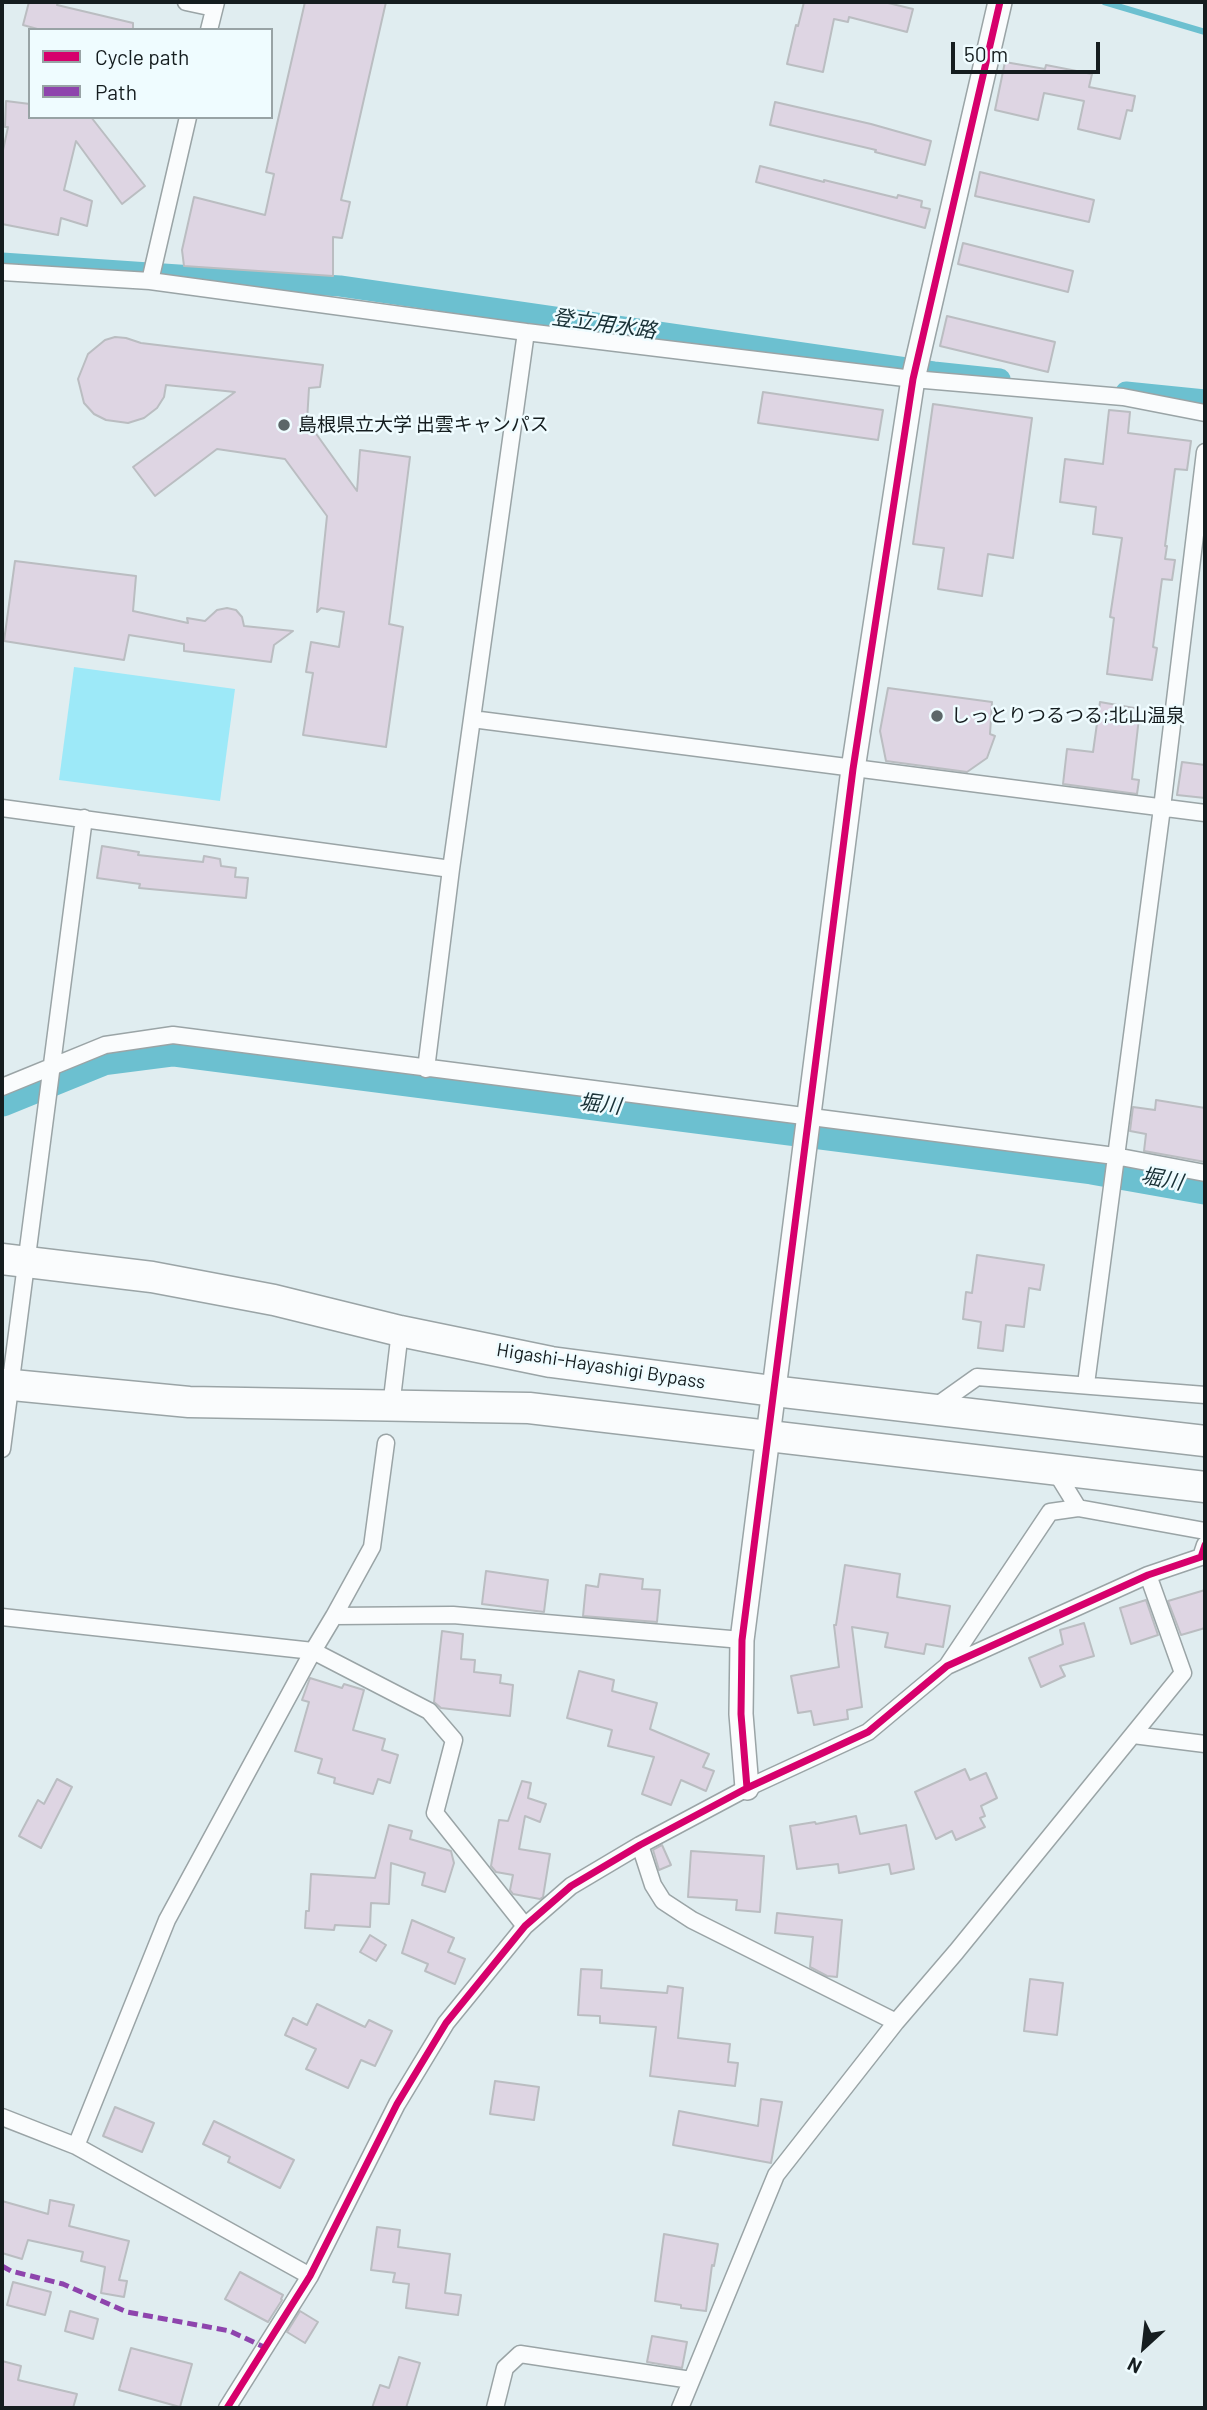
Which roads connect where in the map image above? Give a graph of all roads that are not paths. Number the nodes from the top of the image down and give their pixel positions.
1 (186, 2) edge
2 (1000, 2) edge
3 (215, 5) edge
4 (209, 28) edge
5 (188, 119) edge
6 (2, 272) edge
7 (150, 281) junction
8 (526, 332) junction
9 (913, 379) junction
10 (1205, 413) edge
11 (1205, 452) edge
12 (472, 719) junction
13 (853, 769) junction
14 (2, 808) edge
15 (1162, 808) junction
16 (1205, 813) edge
17 (84, 818) junction
18 (452, 869) junction
19 (52, 1067) junction
20 (426, 1069) junction
21 (2, 1087) edge
22 (809, 1116) junction
23 (1115, 1156) junction
24 (1205, 1173) edge
25 (15, 1261) edge
26 (400, 1331) junction
27 (1086, 1384) junction
28 (6, 1385) edge
29 (773, 1391) junction
30 (1205, 1395) edge
31 (391, 1407) junction
32 (931, 1409) junction
33 (768, 1435) junction
34 (1205, 1441) edge
35 (386, 1443) dead end
36 (2, 1449) edge
37 (1054, 1469) junction
38 (1205, 1488) edge
39 (1078, 1508) junction
40 (1205, 1531) edge
41 (1205, 1545) edge
42 (1148, 1575) junction
43 (334, 1616) junction
44 (2, 1617) edge
45 (742, 1640) junction
46 (313, 1651) junction
47 (947, 1667) junction
48 (1133, 1735) junction
49 (1205, 1744) edge
50 (747, 1788) junction
51 (640, 1844) junction
52 (525, 1926) junction
53 (896, 2022) junction
54 (2, 2117) edge
55 (76, 2147) junction
56 (310, 2276) junction
57 (691, 2380) junction
58 (227, 2408) edge
59 (495, 2408) edge
60 (680, 2408) edge

1 - 3 street
2 - 9 street
3 - 4 street
5 - 7 street
6 - 7 street
7 - 8 street
8 - 9 street
8 - 12 street
9 - 10 street
9 - 13 street
11 - 15 street
12 - 13 street
12 - 18 street
13 - 15 street
13 - 22 street
14 - 17 street
15 - 16 street
15 - 23 street
17 - 18 street
17 - 19 street
18 - 20 street
19 - 20 street
19 - 21 street
19 - 25 street
20 - 22 street
22 - 23 street
22 - 29 street
23 - 24 street
23 - 27 street
25 - 26 highway, Higashi-Hayashigi Bypass
25 - 28 street
26 - 29 highway, Higashi-Hayashigi Bypass
26 - 31 street
27 - 30 street
27 - 32 street
28 - 31 highway
28 - 36 street
29 - 32 highway, Higashi-Hayashigi Bypass
29 - 33 street
31 - 33 highway
32 - 34 highway, Higashi-Hayashigi Bypass
33 - 37 highway
33 - 45 street
35 - 43 street
37 - 38 highway
37 - 39 street
39 - 40 street
39 - 47 street
41 - 42 street
42 - 47 street
42 - 48 street
43 - 45 street
43 - 46 street
44 - 46 street
45 - 50 street
46 - 52 street
46 - 55 street
47 - 50 street
48 - 49 street
48 - 53 street
50 - 51 street
51 - 52 street
51 - 53 street
52 - 56 street
53 - 57 street
54 - 55 street
55 - 56 street
56 - 58 street
57 - 59 street
57 - 60 street

